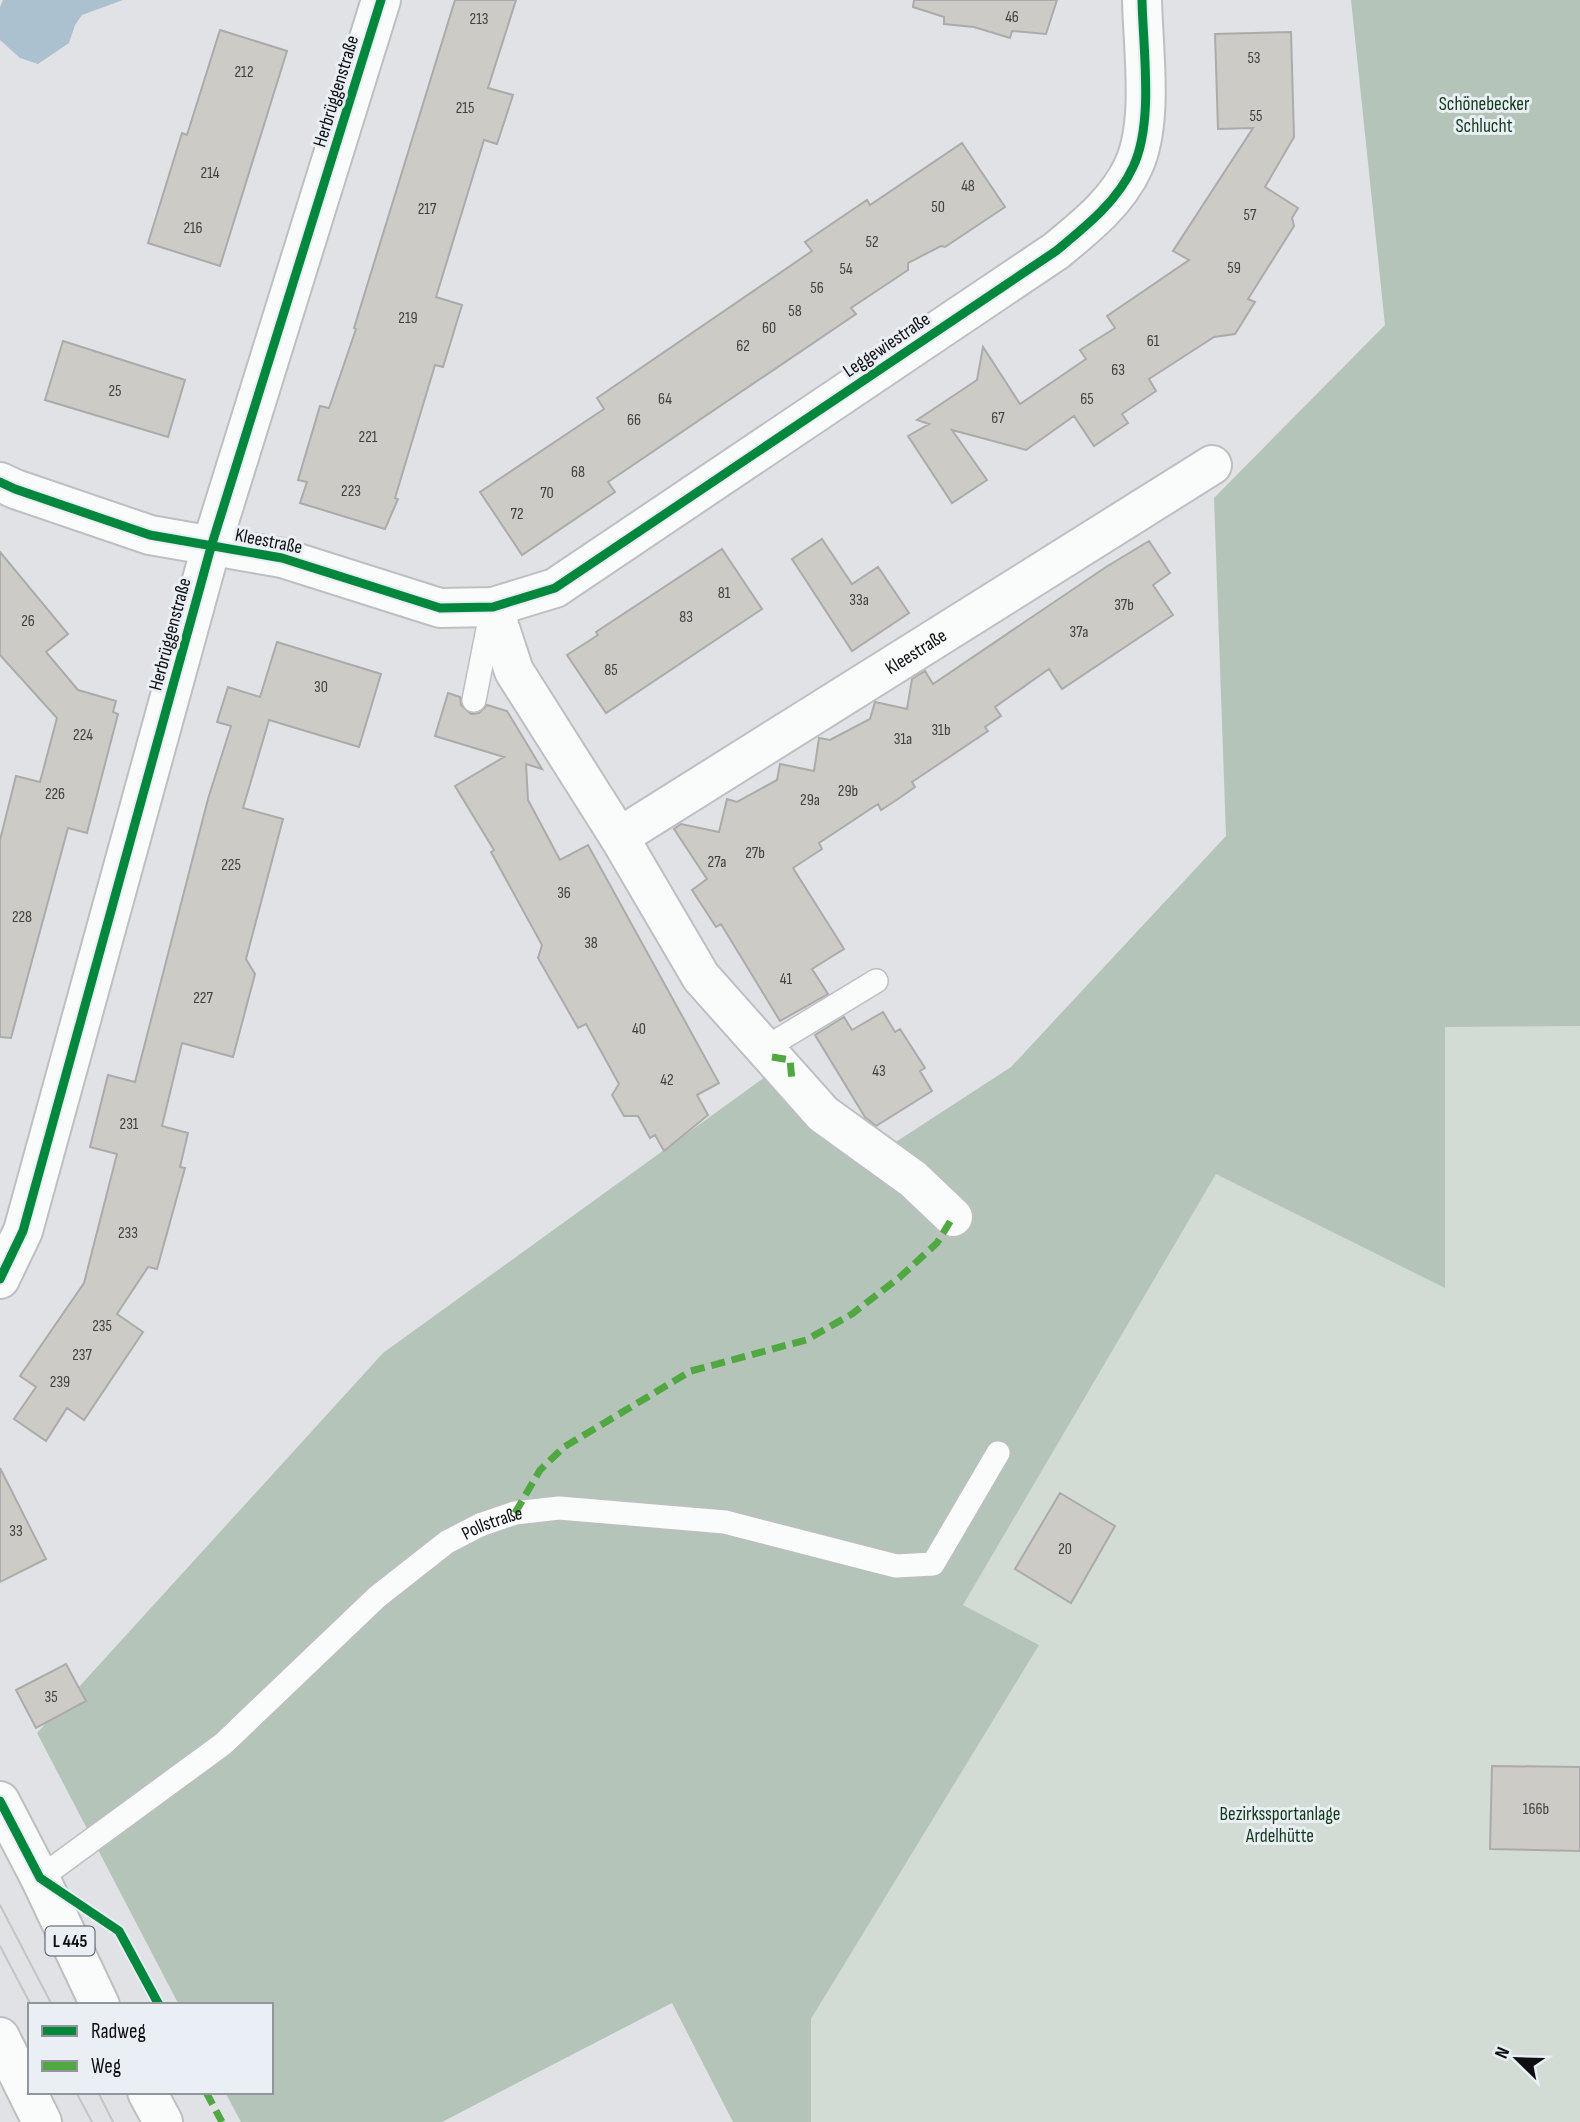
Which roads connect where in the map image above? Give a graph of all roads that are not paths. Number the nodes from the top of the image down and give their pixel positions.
1 (381, 0) edge
2 (1142, 0) edge
3 (1212, 465) dead end
4 (0, 482) edge
5 (211, 547) junction
6 (493, 607) junction
7 (474, 701) dead end
8 (619, 837) junction
9 (876, 981) dead end
10 (764, 1049) junction
11 (953, 1217) dead end
12 (0, 1279) edge
13 (998, 1454) dead end
14 (0, 1801) edge
15 (40, 1878) junction
16 (99, 2003) edge
17 (0, 2037) edge
18 (28, 2094) edge
19 (28, 2094) edge
20 (148, 2094) edge
21 (42, 2122) edge
22 (163, 2122) edge

1 - 5 street, Herbrüggenstraße
2 - 6 street, Leggewiestraße
3 - 8 street, Kleestraße
4 - 5 street, Kleestraße
5 - 6 street, Kleestraße
5 - 12 street, Herbrüggenstraße
6 - 7 lane
6 - 8 street
8 - 10 street
9 - 10 lane
10 - 11 street
13 - 15 lane, Pollstraße
14 - 15 street, L 445
15 - 16 street, L 445
17 - 18 street
19 - 21 street
20 - 22 street

